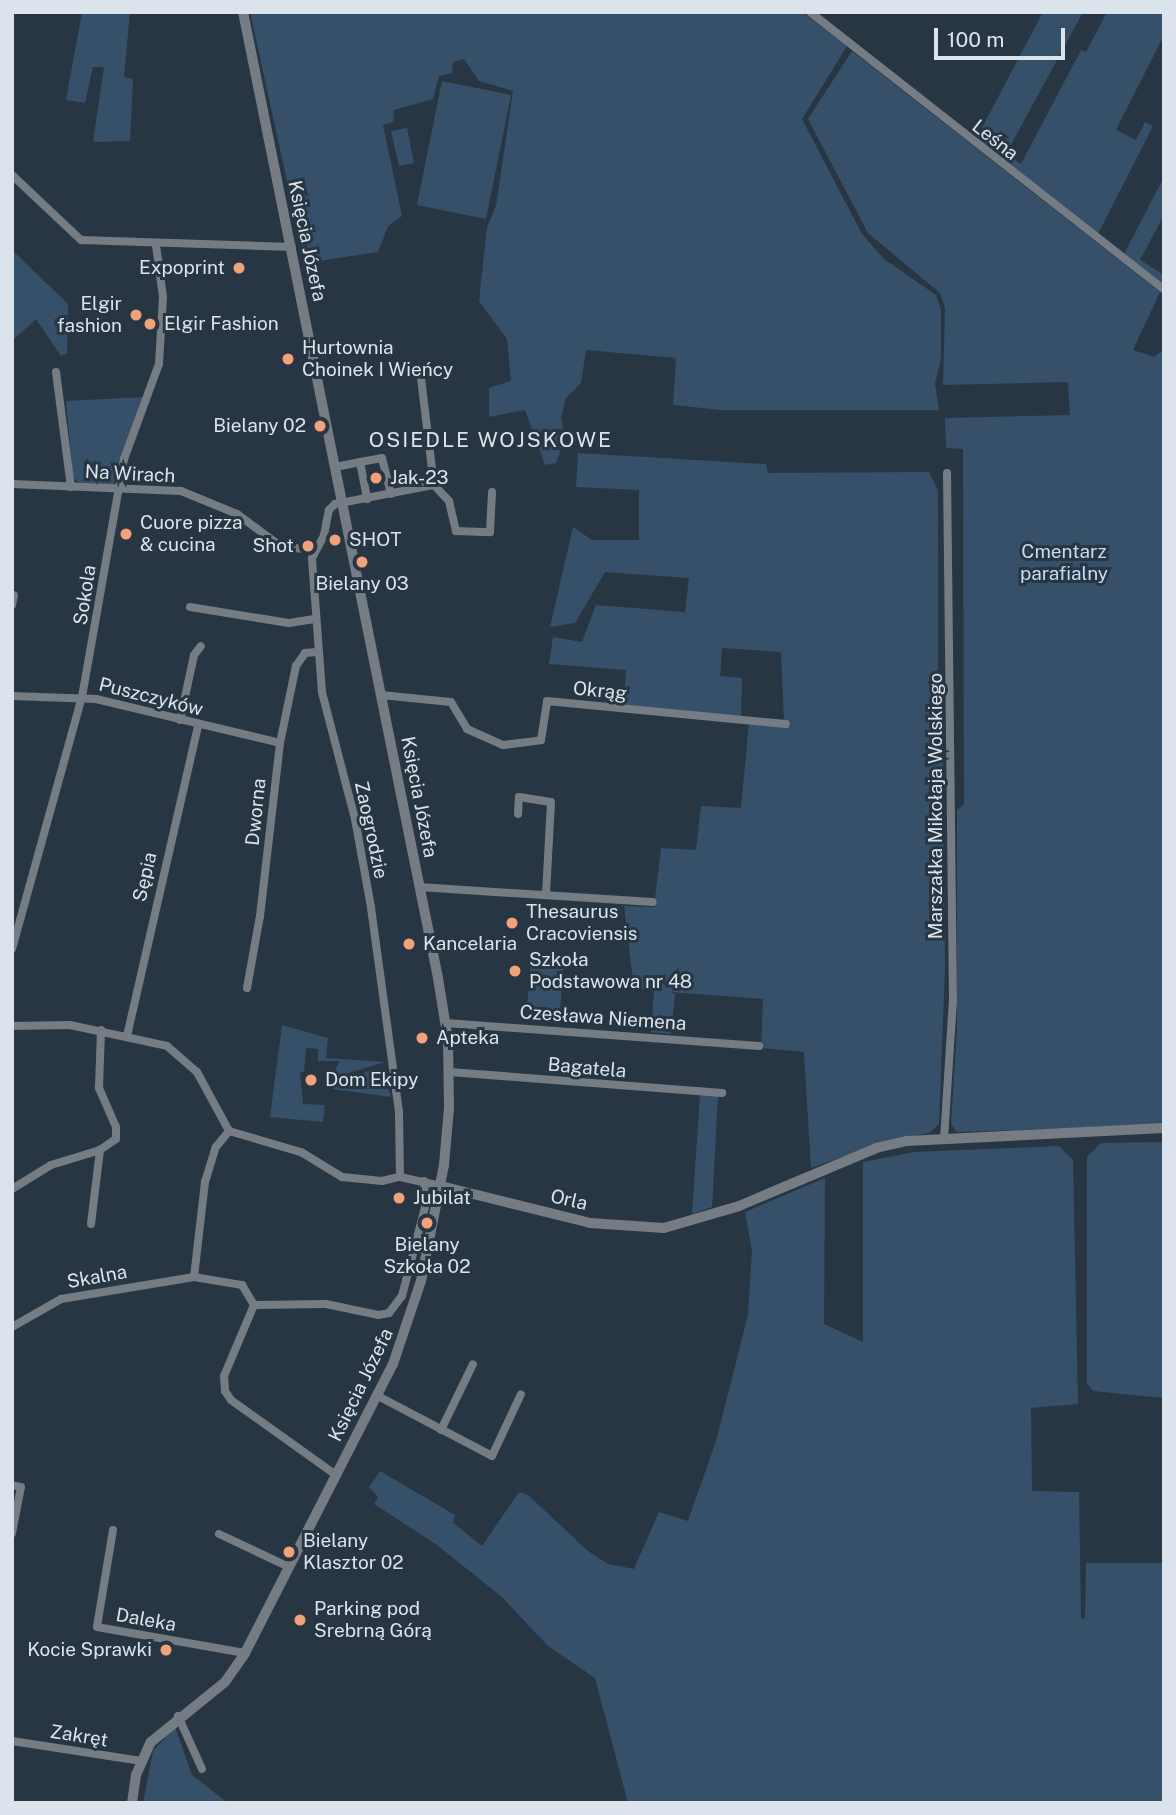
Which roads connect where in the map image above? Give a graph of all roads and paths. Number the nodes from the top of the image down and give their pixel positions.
1 (243, 12) edge
2 (810, 12) edge
3 (12, 175) edge
4 (156, 245) junction
5 (292, 247) junction
6 (1164, 290) edge
7 (56, 372) dead end
8 (421, 378) dead end
9 (360, 462) junction
10 (335, 467) junction
11 (947, 473) dead end
12 (12, 484) edge
13 (434, 485) junction
14 (71, 487) junction
15 (117, 489) junction
16 (492, 492) dead end
17 (391, 494) junction
18 (367, 499) junction
19 (342, 503) junction
20 (314, 550) junction
21 (14, 595) edge
22 (12, 605) edge
23 (190, 607) dead end
24 (313, 619) junction
25 (201, 646) dead end
26 (316, 652) junction
27 (381, 695) junction
28 (12, 696) edge
29 (82, 697) junction
30 (180, 720) junction
31 (786, 724) dead end
32 (198, 725) junction
33 (280, 743) junction
34 (518, 814) dead end
35 (419, 887) junction
36 (546, 894) junction
37 (653, 902) dead end
38 (12, 949) edge
39 (247, 988) dead end
40 (446, 1023) junction
41 (12, 1026) edge
42 (101, 1030) junction
43 (127, 1036) junction
44 (759, 1045) dead end
45 (450, 1072) junction
46 (722, 1093) dead end
47 (1164, 1128) edge
48 (229, 1131) junction
49 (944, 1139) junction
50 (100, 1150) junction
51 (400, 1177) junction
52 (424, 1181) junction
53 (441, 1186) junction
54 (12, 1189) edge
55 (91, 1224) dead end
56 (194, 1277) junction
57 (254, 1305) junction
58 (12, 1327) edge
59 (473, 1364) dead end
60 (521, 1394) dead end
61 (376, 1395) junction
62 (441, 1430) junction
63 (336, 1475) junction
64 (17, 1486) edge
65 (113, 1530) dead end
66 (12, 1533) edge
67 (219, 1534) dead end
68 (289, 1567) junction
69 (245, 1653) junction
70 (178, 1716) junction
71 (12, 1741) edge
72 (141, 1761) junction
73 (202, 1769) dead end
74 (132, 1803) edge

1 - 5 street, Księcia Józefa
2 - 6 street, Leśna
3 - 4 street
4 - 5 street
4 - 15 street, Sokola
5 - 10 street, Księcia Józefa
7 - 14 street
8 - 13 street
9 - 10 street
9 - 17 street
9 - 18 street
10 - 19 street, Księcia Józefa
11 - 49 street, Marszałka Mikołaja Wolskiego
12 - 14 street, Na Wirach
13 - 16 street
13 - 17 street
14 - 15 street, Na Wirach
15 - 20 street, Na Wirach
15 - 29 street, Sokola
17 - 18 street
18 - 19 street
19 - 20 street, Zaogrodzie
19 - 27 street, Księcia Józefa
20 - 24 street, Zaogrodzie
21 - 22 street
23 - 24 street
24 - 26 street, Zaogrodzie
25 - 30 street
26 - 33 street, Dworna
26 - 51 street, Zaogrodzie
27 - 31 street, Okrąg
27 - 35 street, Księcia Józefa
28 - 29 street, Puszczyków
29 - 30 street, Puszczyków
29 - 38 street, Sokola
30 - 32 street, Puszczyków
32 - 33 street, Puszczyków
32 - 43 street, Sępia
33 - 39 street, Dworna
34 - 36 street
35 - 36 street
35 - 40 street, Księcia Józefa
36 - 37 street
40 - 44 street, Czesława Niemena
40 - 45 street, Księcia Józefa
41 - 42 street
42 - 43 street
42 - 50 street
43 - 48 street
45 - 46 street, Bagatela
45 - 53 street, Księcia Józefa
47 - 49 street, Orla
48 - 51 street, Orla
48 - 56 street
49 - 53 street, Orla
50 - 54 street
50 - 55 street
51 - 52 street, Orla
52 - 53 street, Orla
52 - 57 street
53 - 61 street, Księcia Józefa
56 - 57 street, Skalna
56 - 58 street, Skalna
57 - 63 street
59 - 62 street
60 - 62 street
61 - 62 street
61 - 63 street, Księcia Józefa
63 - 68 street, Księcia Józefa
64 - 66 street
65 - 69 street, Daleka
67 - 68 street
68 - 69 street, Księcia Józefa
69 - 70 street, Księcia Józefa
70 - 72 street, Księcia Józefa
70 - 73 street
71 - 72 street, Zakręt
72 - 74 street, Księcia Józefa

